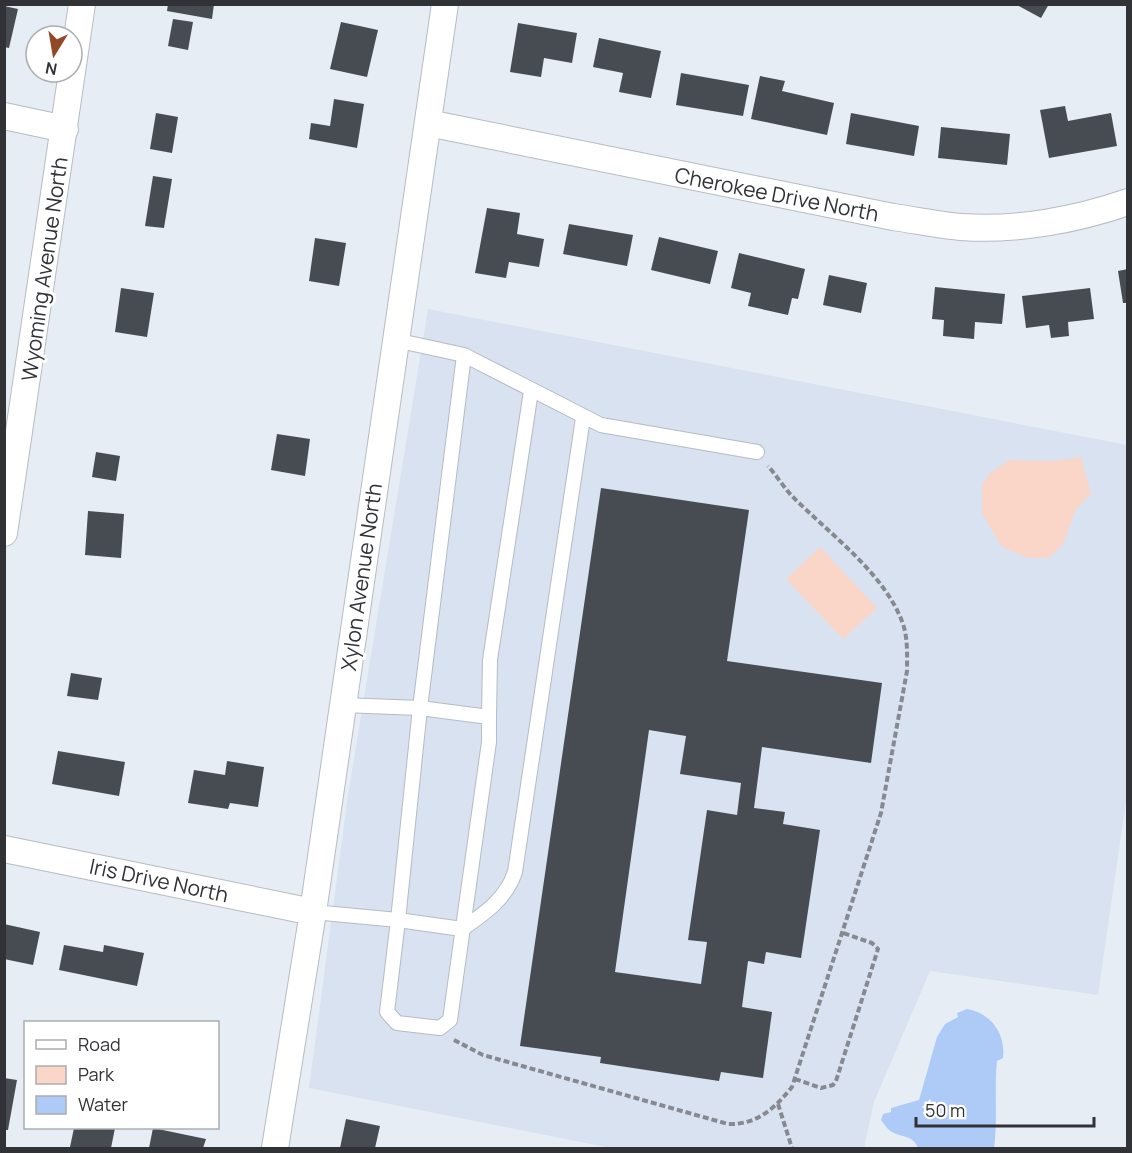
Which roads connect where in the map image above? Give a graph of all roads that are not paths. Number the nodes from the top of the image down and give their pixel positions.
1 (82, 4) edge
2 (445, 4) edge
3 (4, 116) edge
4 (428, 123) junction
5 (65, 129) junction
6 (1128, 201) edge
7 (394, 340) junction
8 (464, 355) junction
9 (531, 391) junction
10 (583, 418) junction
11 (757, 452) road end
12 (8, 483) edge
13 (4, 533) edge
14 (342, 705) junction
15 (420, 708) junction
16 (489, 717) junction
17 (4, 849) edge
18 (313, 912) junction
19 (398, 921) junction
20 (462, 929) junction
21 (274, 1149) edge

1 - 5 street, Wyoming Avenue North
2 - 4 street, Xylon Avenue North
3 - 5 street
4 - 6 street, Cherokee Drive North
4 - 7 street, Xylon Avenue North
5 - 12 street, Wyoming Avenue North
7 - 8 lane
7 - 14 street, Xylon Avenue North
8 - 9 lane
8 - 15 lane
9 - 10 lane
9 - 16 lane
10 - 11 lane
10 - 20 lane
12 - 13 street, Wyoming Avenue North
14 - 15 lane
14 - 18 street, Xylon Avenue North
15 - 16 lane
15 - 19 lane
16 - 20 lane
17 - 18 street, Iris Drive North
18 - 19 lane
18 - 21 street, Xylon Avenue North
19 - 20 lane
19 - 20 lane

